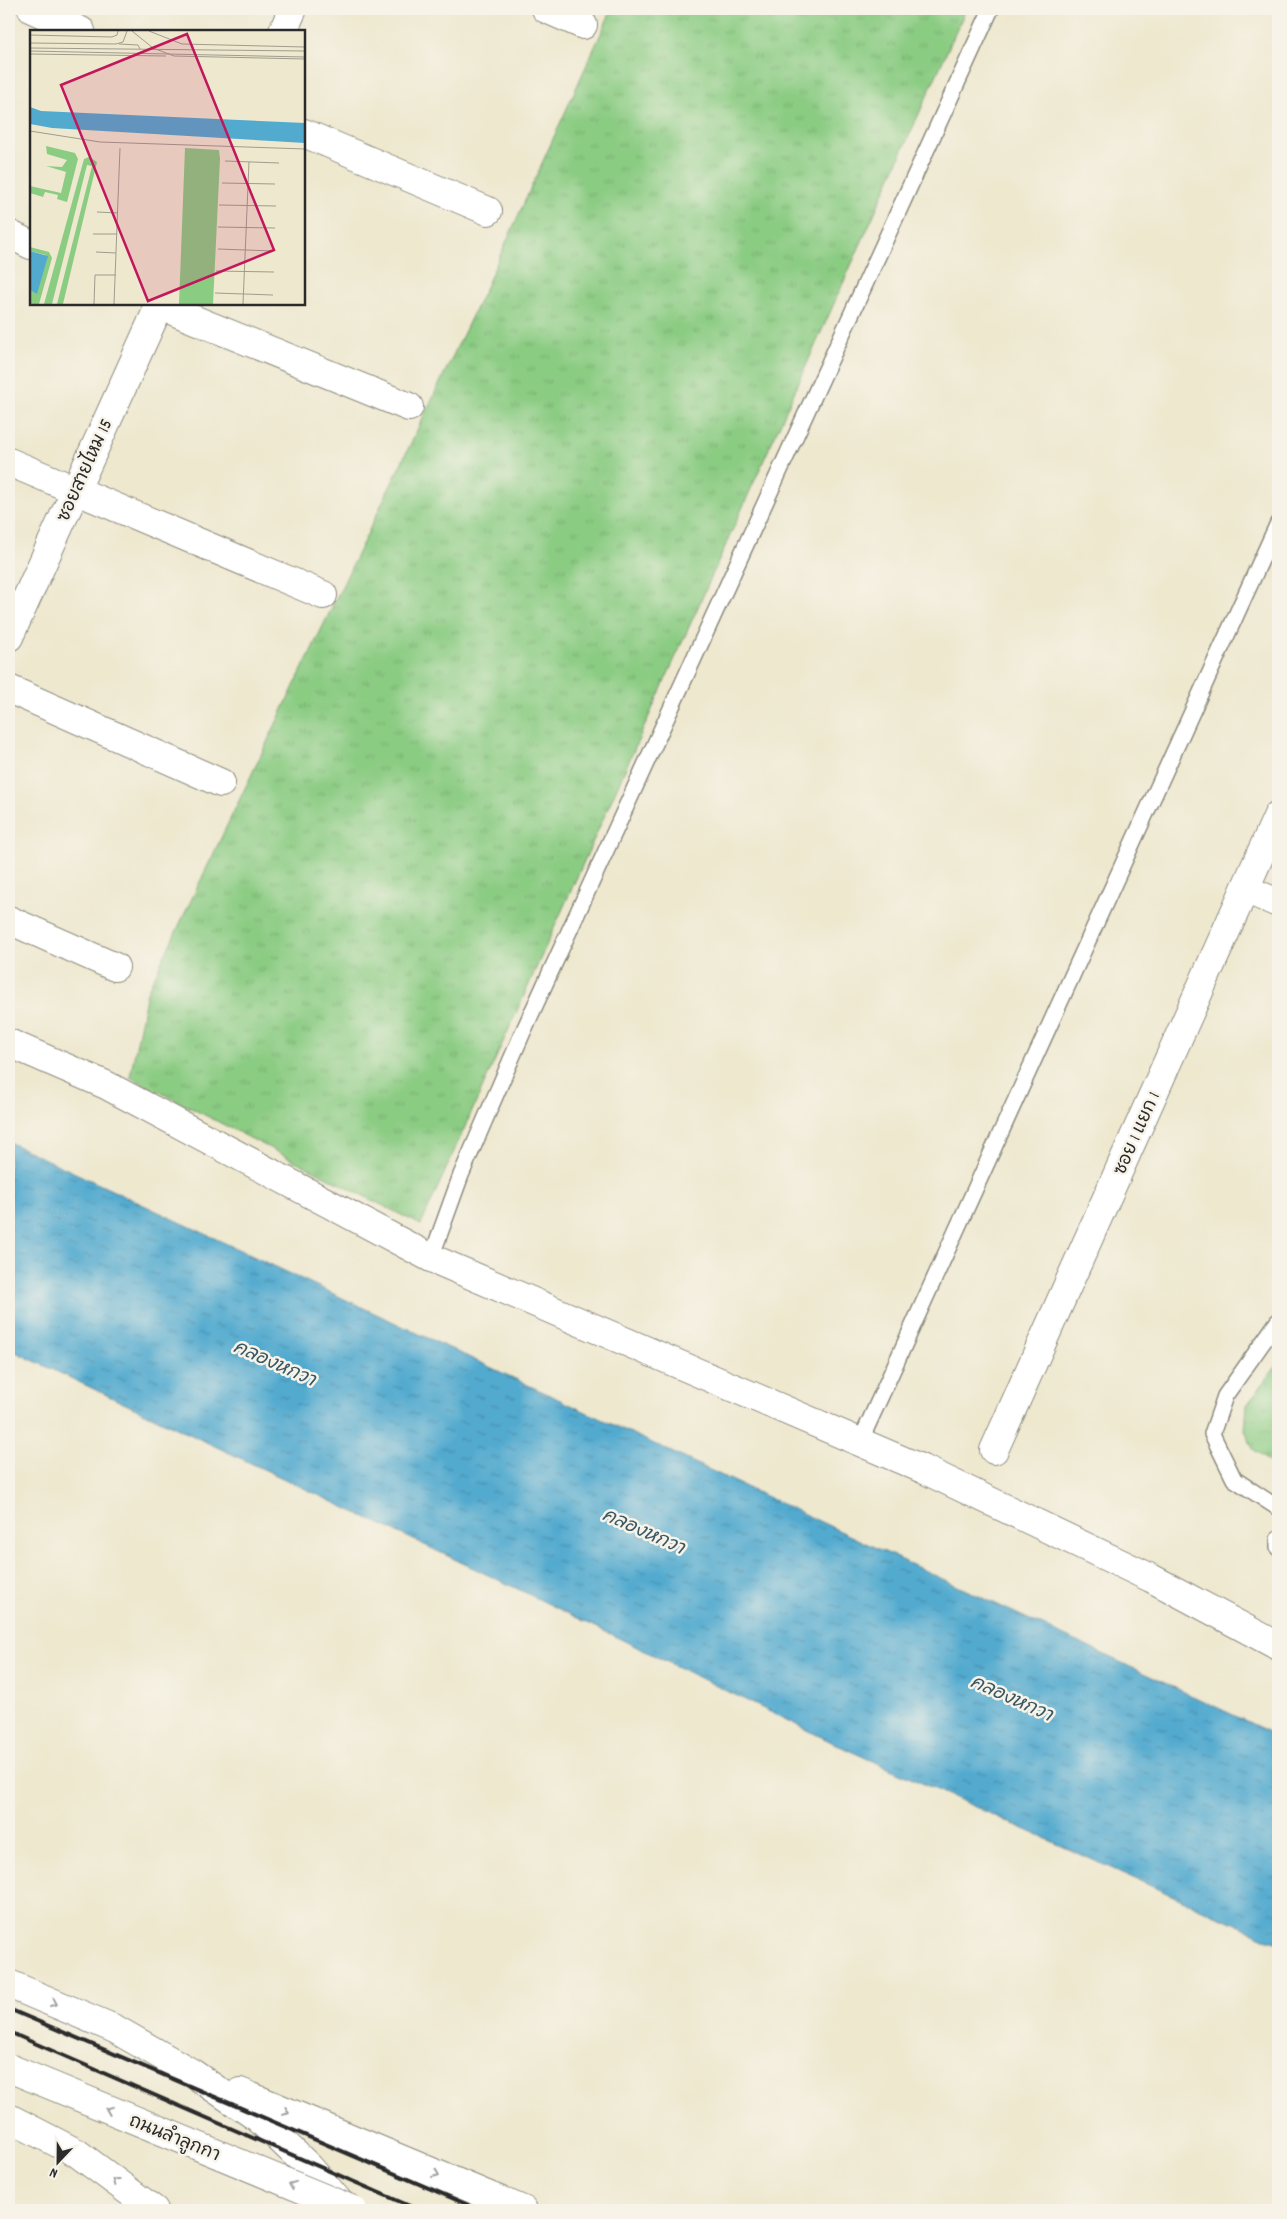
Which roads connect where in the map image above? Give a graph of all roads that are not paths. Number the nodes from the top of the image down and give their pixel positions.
1 (32, 9) edge
2 (293, 9) edge
3 (546, 9) edge
4 (992, 9) edge
5 (584, 25) dead end
6 (79, 30) edge
7 (283, 30) edge
8 (305, 133) edge
9 (488, 211) dead end
10 (9, 234) edge
11 (30, 244) edge
12 (158, 305) edge
13 (160, 305) edge
14 (409, 407) dead end
15 (9, 462) edge
16 (75, 491) junction
17 (1278, 523) edge
18 (322, 595) dead end
19 (9, 637) edge
20 (9, 689) edge
21 (221, 783) dead end
22 (1278, 815) edge
23 (1246, 889) junction
24 (1278, 903) edge
25 (9, 920) edge
26 (115, 967) dead end
27 (9, 1043) edge
28 (431, 1258) junction
29 (1278, 1321) edge
30 (860, 1442) junction
31 (994, 1450) dead end
32 (1278, 1508) edge
33 (1278, 1539) edge
34 (1278, 1548) edge
35 (1278, 1646) edge
36 (9, 1984) edge
37 (9, 2068) edge
38 (192, 2073) junction
39 (9, 2118) edge
40 (154, 2210) edge
41 (346, 2210) edge
42 (353, 2210) edge
43 (522, 2210) edge

1 - 6 street
2 - 7 street
3 - 5 street
4 - 28 lane
8 - 9 street
10 - 11 street
12 - 16 street, ซอยสายไหม 15
13 - 14 street
15 - 16 street
16 - 18 street
16 - 19 street, ซอยสายไหม 15
17 - 30 lane
20 - 21 street
22 - 23 street, ซอย 1 แยก 1
23 - 24 street
23 - 31 street, ซอย 1 แยก 1
25 - 26 street
27 - 28 street
28 - 30 street
29 - 32 lane
30 - 35 street
33 - 34 lane
36 -> 38 street
42 -> 37 street, ถนนลำลูกกา, bridge
38 - 41 street
38 -> 43 street
40 -> 39 street

